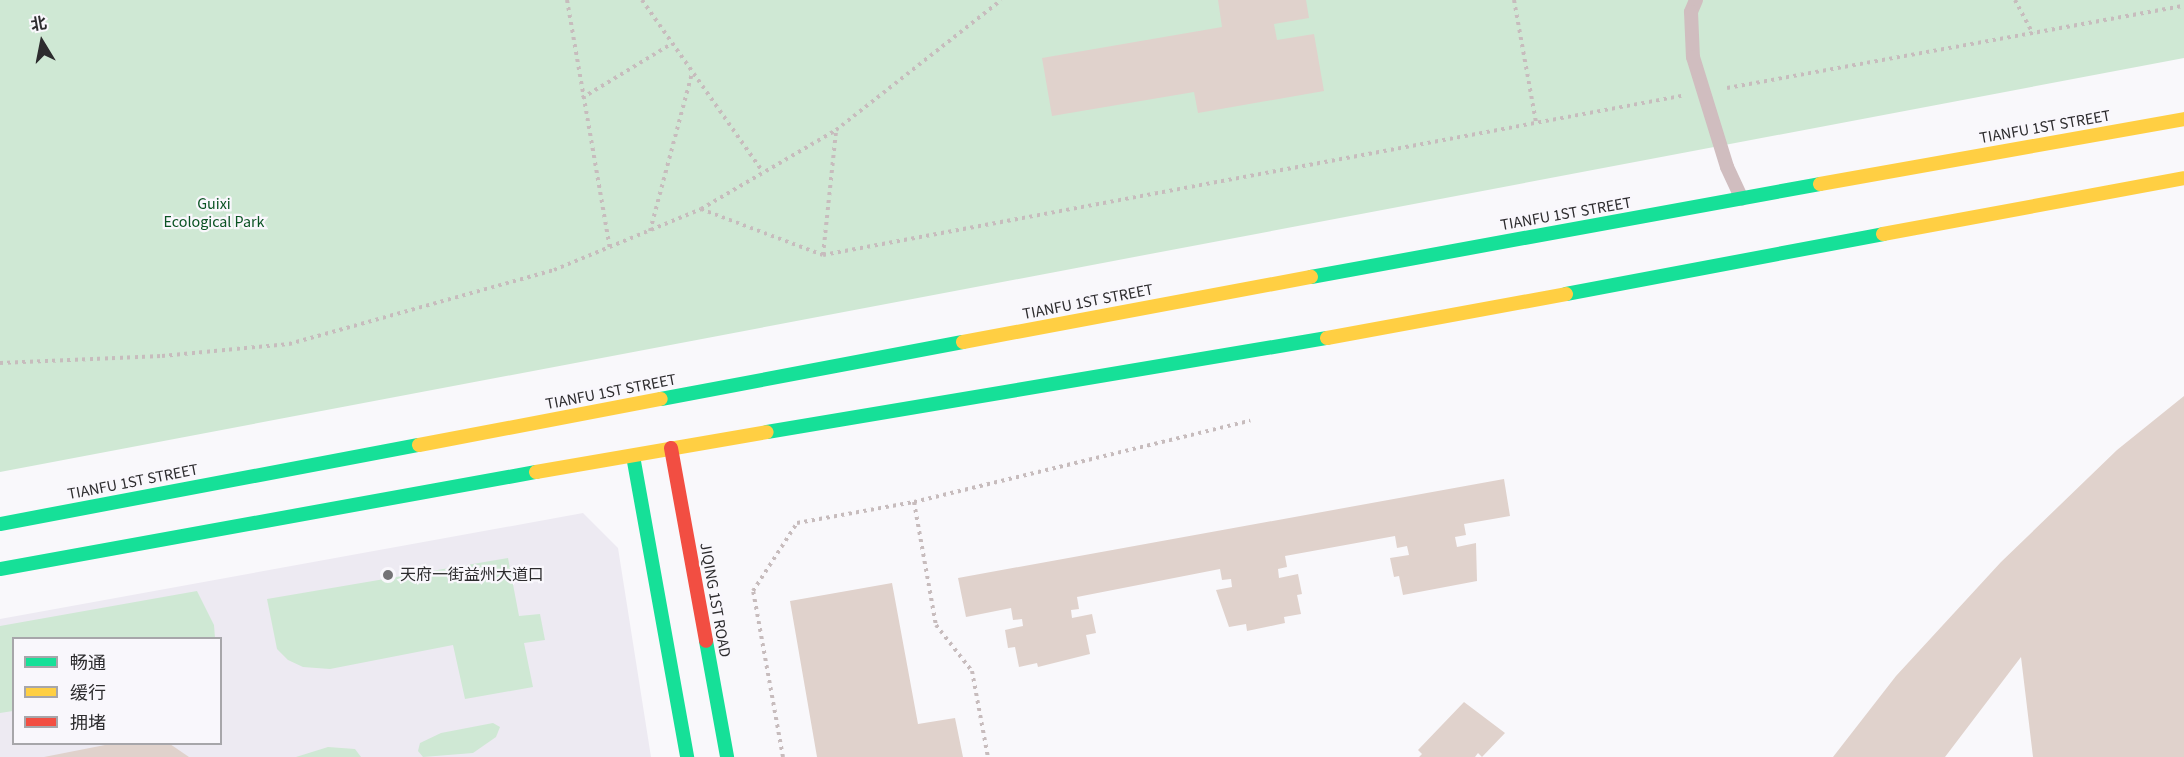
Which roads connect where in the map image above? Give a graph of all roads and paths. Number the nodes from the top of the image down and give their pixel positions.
1 (567, 0) edge
2 (642, 0) edge
3 (1001, 0) edge
4 (1514, 0) edge
5 (1696, 0) edge
6 (2015, 0) edge
7 (2184, 6) edge
8 (2033, 34) junction
9 (671, 44) junction
10 (692, 72) junction
11 (1703, 93) junction
12 (582, 98) junction
13 (2184, 119) edge
14 (1536, 122) junction
15 (836, 130) junction
16 (763, 172) junction
17 (2184, 178) edge
18 (1742, 199) junction
19 (701, 209) junction
20 (650, 231) junction
21 (610, 248) junction
22 (823, 255) junction
23 (0, 363) edge
24 (1250, 421) dead end
25 (671, 448) junction
26 (633, 456) junction
27 (914, 502) junction
28 (0, 524) edge
29 (0, 569) edge
30 (687, 757) edge
31 (727, 757) edge
32 (783, 757) edge
33 (988, 757) edge

1 - 12 path
2 - 9 path
3 - 15 path
4 - 14 path
5 - 11 lane
6 - 8 path
7 - 8 path
8 - 11 path
9 - 10 path
9 - 12 path
10 - 16 path
10 - 20 path
11 - 14 path
11 - 18 lane
12 - 21 path
13 - 18 main road, TIANFU 1ST STREET
14 - 22 path
15 - 16 path
15 - 22 path
16 - 19 path
17 - 25 main road
18 - 28 main road, TIANFU 1ST STREET
19 - 20 path
19 - 22 path
20 - 21 path
21 - 23 path
24 - 27 path
25 - 26 main road
25 - 31 main road, JIQING 1ST ROAD
26 - 29 main road
26 - 30 main road
27 - 32 path
27 - 33 path

